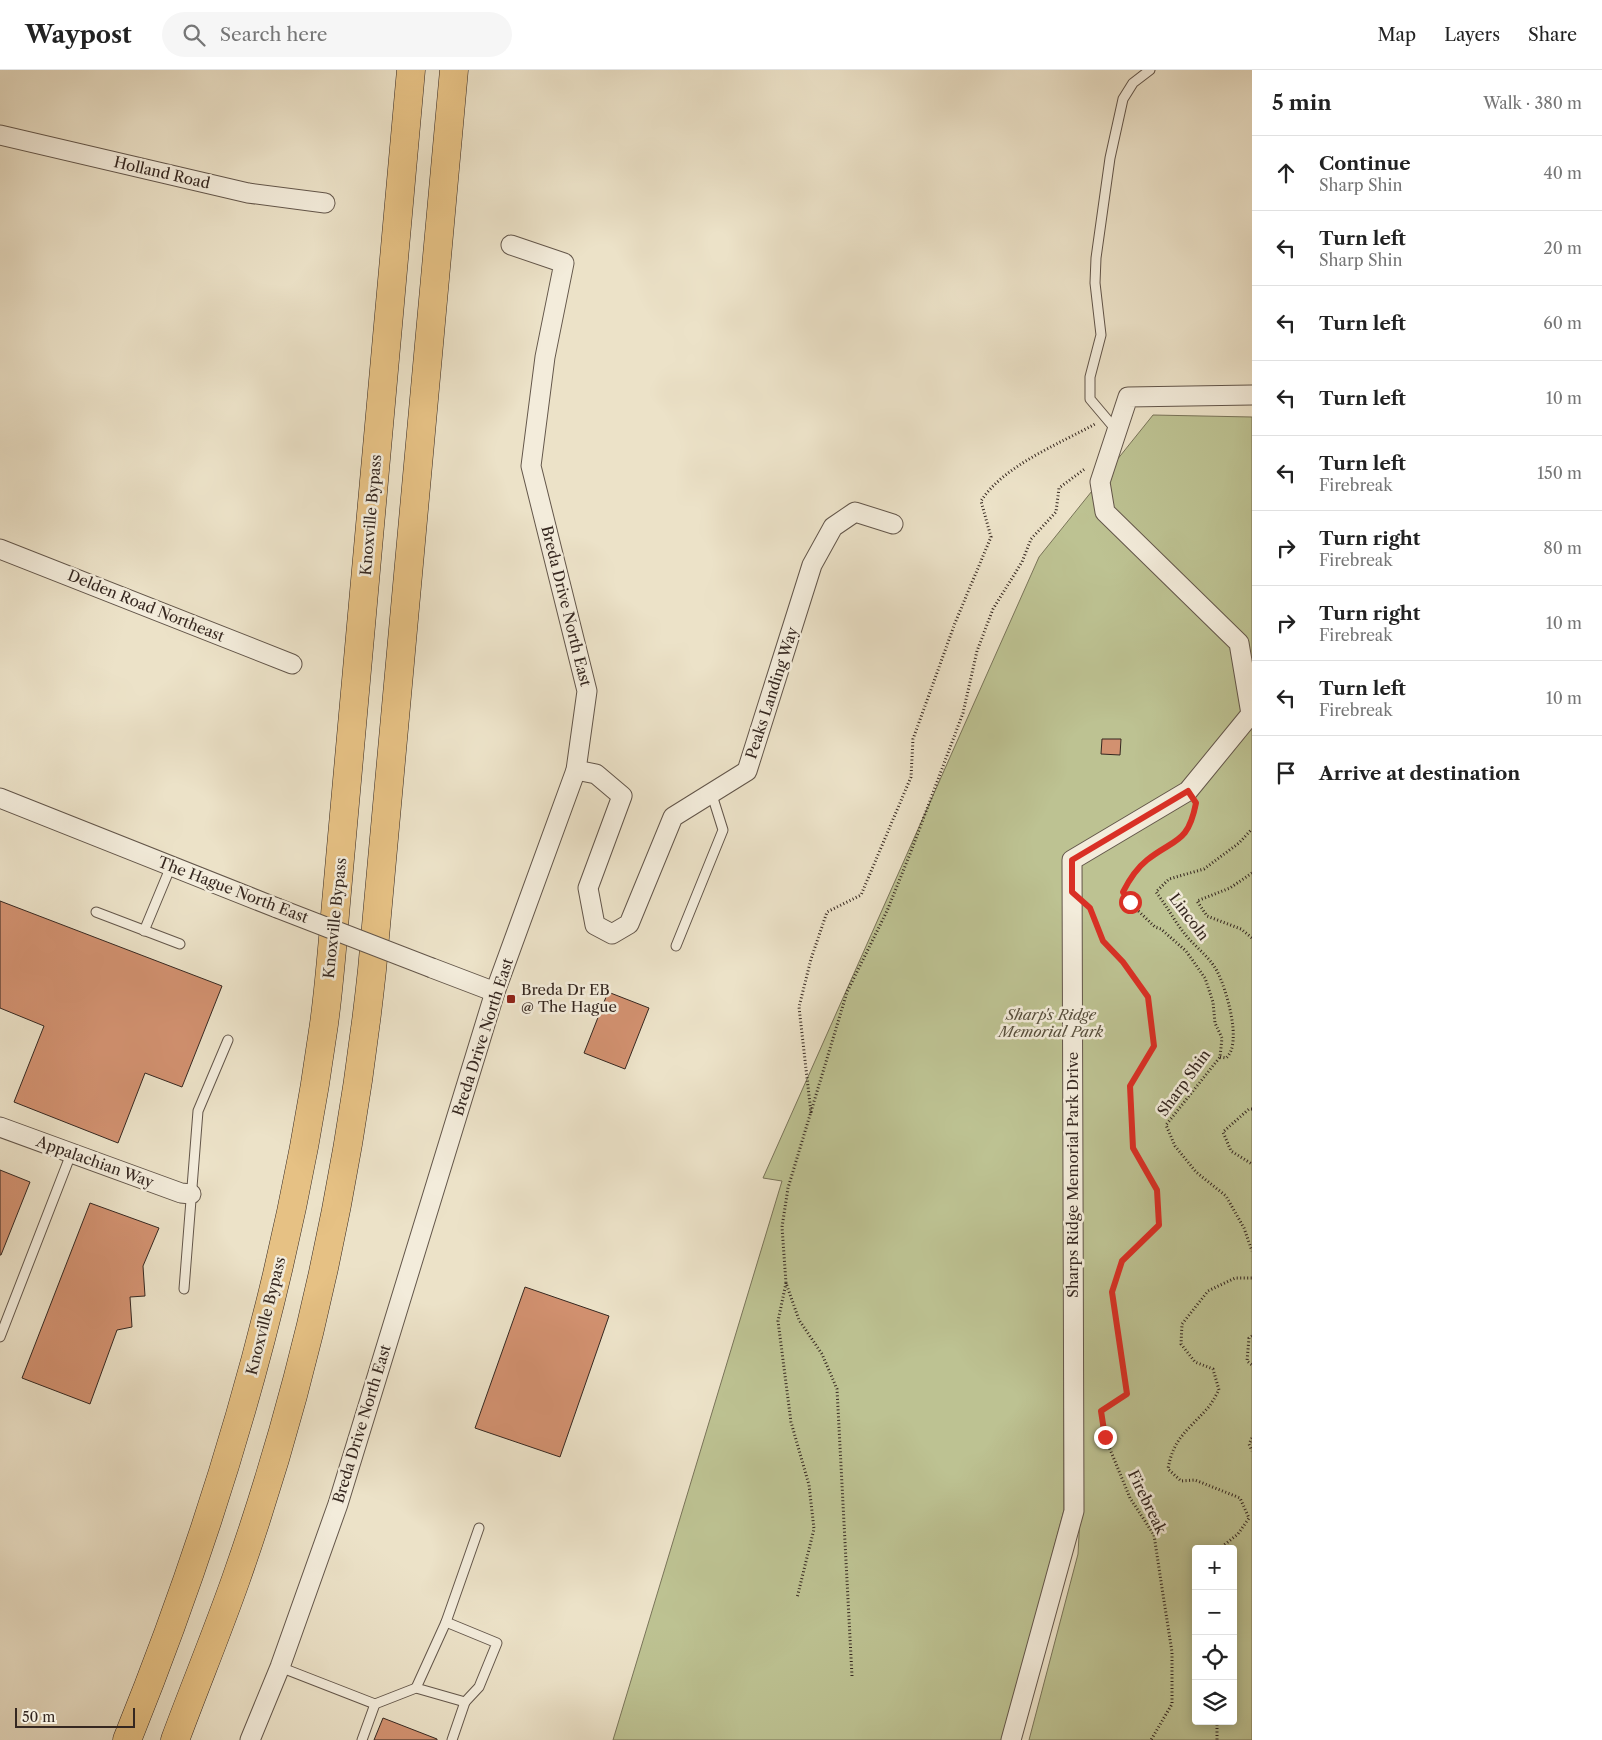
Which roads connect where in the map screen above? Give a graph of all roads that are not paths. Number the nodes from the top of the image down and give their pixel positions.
1 (411, 70) edge
2 (454, 70) edge
3 (1150, 70) edge
4 (0, 135) edge
5 (325, 204) dead end
6 (511, 244) dead end
7 (1252, 396) edge
8 (1117, 431) junction
9 (893, 524) dead end
10 (0, 549) edge
11 (292, 664) dead end
12 (576, 770) junction
13 (712, 794) junction
14 (0, 798) edge
15 (171, 866) junction
16 (96, 912) dead end
17 (144, 931) junction
18 (180, 944) dead end
19 (676, 946) dead end
20 (495, 992) junction
21 (228, 1040) dead end
22 (0, 1127) edge
23 (71, 1154) junction
24 (191, 1194) junction
25 (184, 1289) dead end
26 (0, 1337) edge
27 (480, 1528) dead end
28 (446, 1622) junction
29 (280, 1667) junction
30 (416, 1688) junction
31 (464, 1702) junction
32 (375, 1704) junction
33 (127, 1740) edge
34 (175, 1740) edge
35 (250, 1740) edge
36 (362, 1740) edge
37 (452, 1740) edge
38 (1011, 1740) edge

1 - 33 highway, Knoxville Bypass
2 - 34 highway
3 - 8 lane
4 - 5 street, Holland Road
6 - 12 street, Breda Drive North East
7 - 8 street, Sharps Ridge Memorial Park Drive
8 - 38 street, Sharps Ridge Memorial Park Drive
9 - 13 street, Peaks Landing Way
10 - 11 street, Delden Road Northeast
12 - 13 street, Peaks Landing Way
12 - 20 street, Breda Drive North East
13 - 19 lane
14 - 15 street, The Hague North East
15 - 17 lane
15 - 20 street, The Hague North East, bridge
16 - 17 lane
17 - 18 lane
20 - 29 street, Breda Drive North East
21 - 24 lane
22 - 23 street, Appalachian Way
23 - 24 street, Appalachian Way
23 - 26 lane
24 - 25 lane
27 - 28 lane
28 - 30 lane
28 - 31 lane
29 - 32 lane
29 - 35 street, Breda Drive North East
30 - 31 lane
30 - 32 lane
31 - 37 lane
32 - 36 lane

